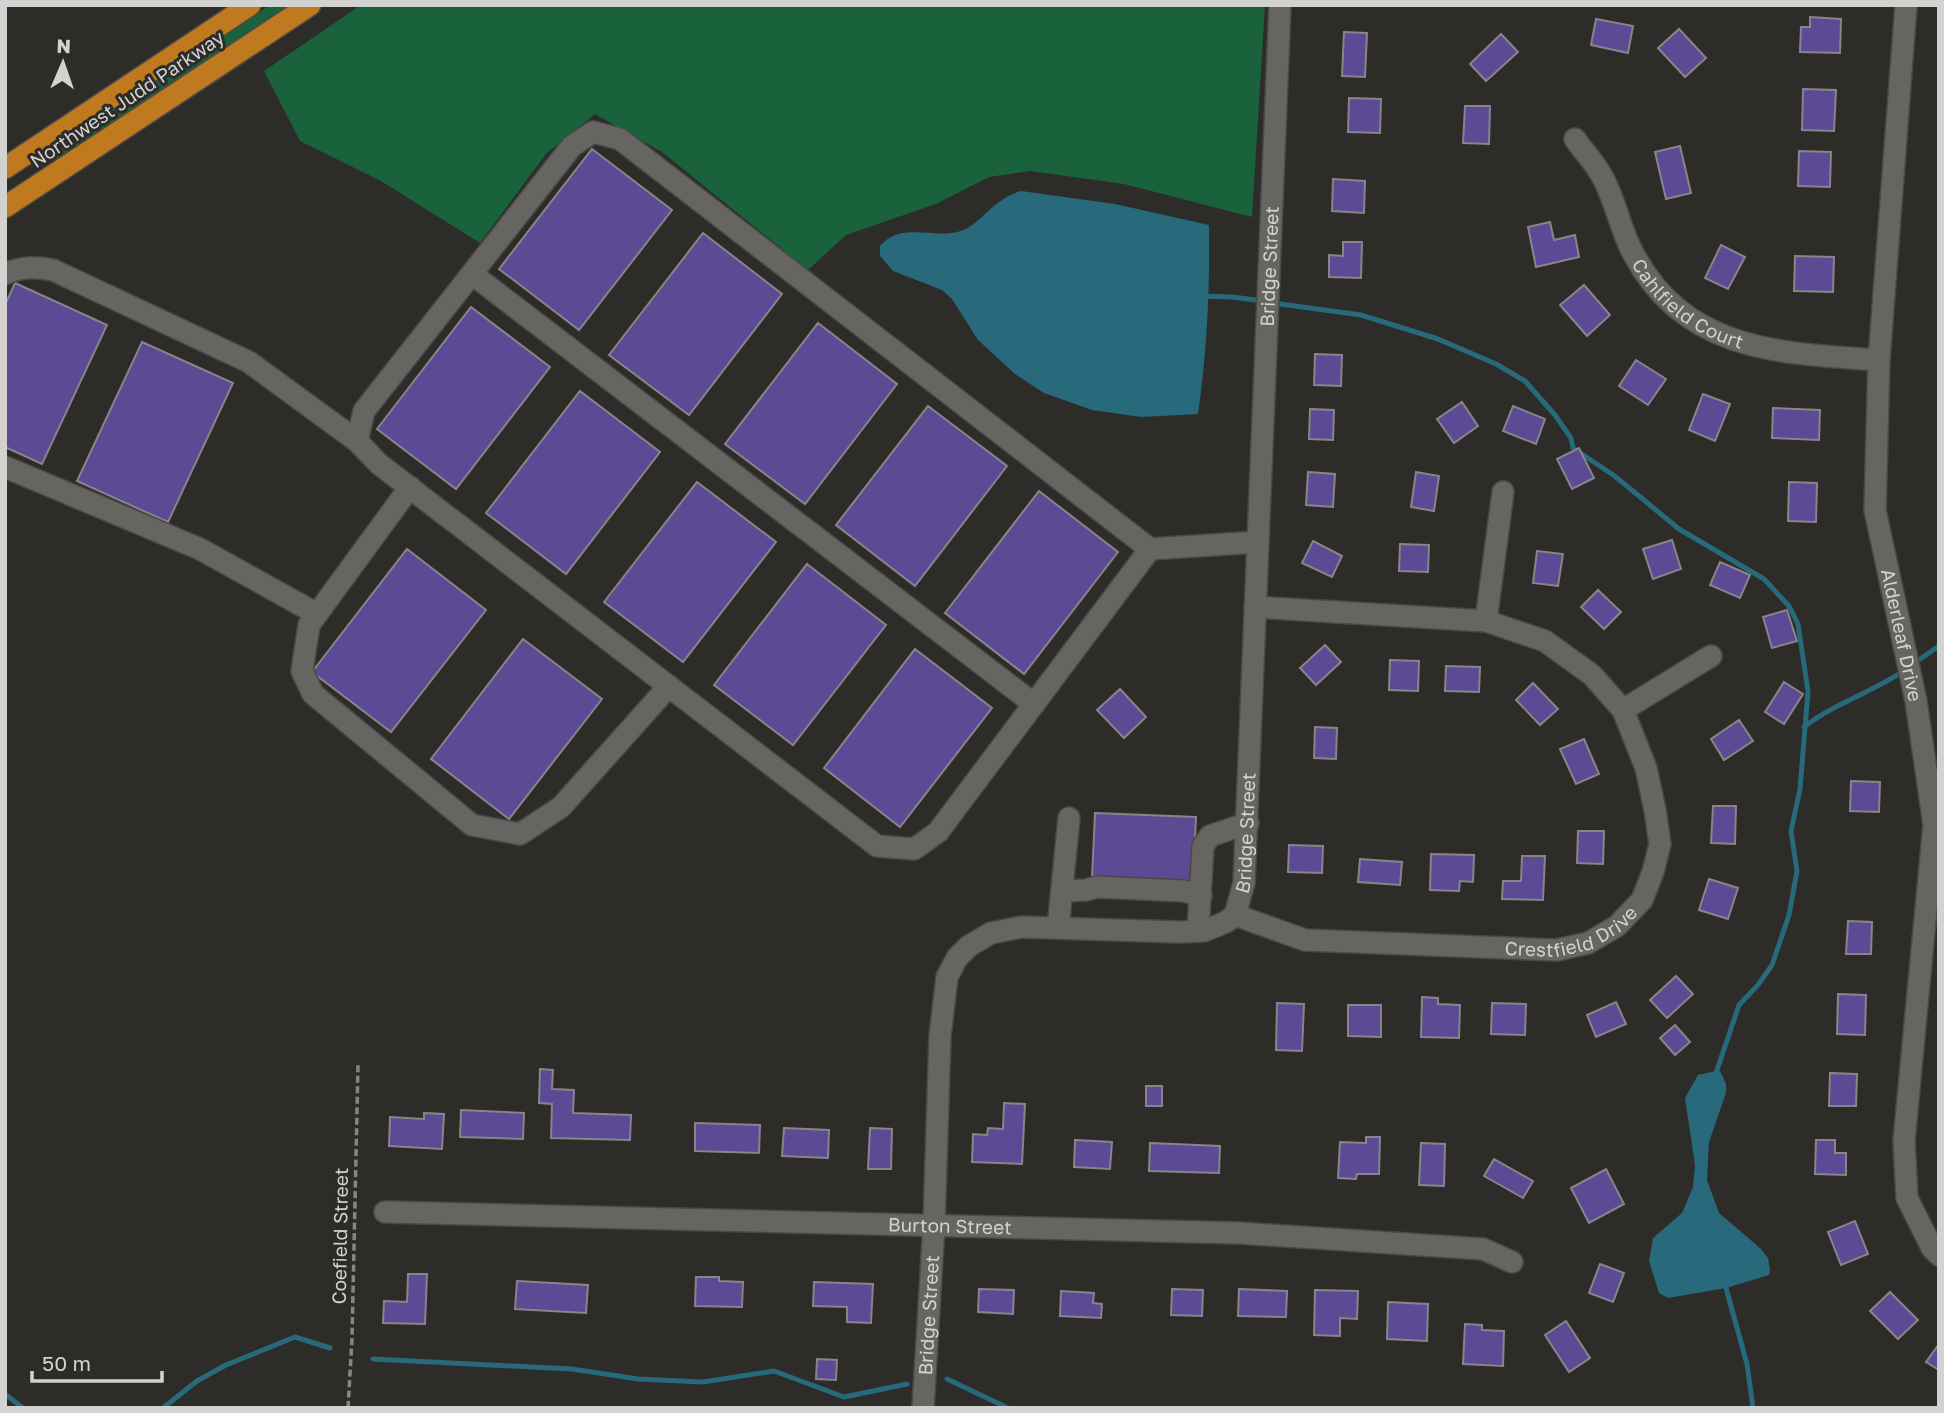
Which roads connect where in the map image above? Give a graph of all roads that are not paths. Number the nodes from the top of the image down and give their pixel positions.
1 (250, 5) edge
2 (310, 5) edge
3 (1280, 5) edge
4 (1906, 5) edge
5 (1575, 139) dead end
6 (5, 168) edge
7 (5, 208) edge
8 (5, 274) edge
9 (472, 274) junction
10 (1878, 360) junction
11 (357, 441) junction
12 (5, 467) edge
13 (410, 487) junction
14 (1503, 492) dead end
15 (1258, 542) junction
16 (1150, 549) junction
17 (1255, 607) junction
18 (317, 614) junction
19 (1486, 621) junction
20 (1711, 656) dead end
21 (669, 686) junction
22 (1034, 704) junction
23 (1623, 710) junction
24 (1069, 818) dead end
25 (1248, 823) junction
26 (1937, 825) edge
27 (1063, 891) junction
28 (1200, 896) junction
29 (1235, 915) junction
30 (1058, 928) junction
31 (1198, 931) junction
32 (385, 1212) dead end
33 (934, 1224) junction
34 (1939, 1255) edge
35 (1512, 1262) dead end
36 (923, 1408) edge

1 - 6 highway, Northwest Judd Parkway
2 - 7 highway, Northwest Judd Parkway
3 - 15 street, Bridge Street
4 - 10 street, Alderleaf Drive
5 - 10 street, Cahlfield Court
8 - 11 street
9 - 11 street
9 - 16 street
9 - 22 street
10 - 26 street, Alderleaf Drive
11 - 13 street
12 - 18 street
13 - 18 street
13 - 21 street
14 - 19 street
15 - 16 street
15 - 17 street, Bridge Street
16 - 22 street
17 - 19 street, Crestfield Drive
17 - 25 street, Bridge Street
18 - 21 street
19 - 23 street, Crestfield Drive
20 - 23 street
21 - 22 street
23 - 29 street, Crestfield Drive
24 - 27 street
25 - 28 street
25 - 29 street, Bridge Street
26 - 34 street, Alderleaf Drive
27 - 28 street
27 - 30 street
28 - 31 street
29 - 31 street, Bridge Street
30 - 31 street, Bridge Street
30 - 33 street, Bridge Street
32 - 33 street, Burton Street
33 - 35 street, Burton Street
33 - 36 street, Bridge Street

